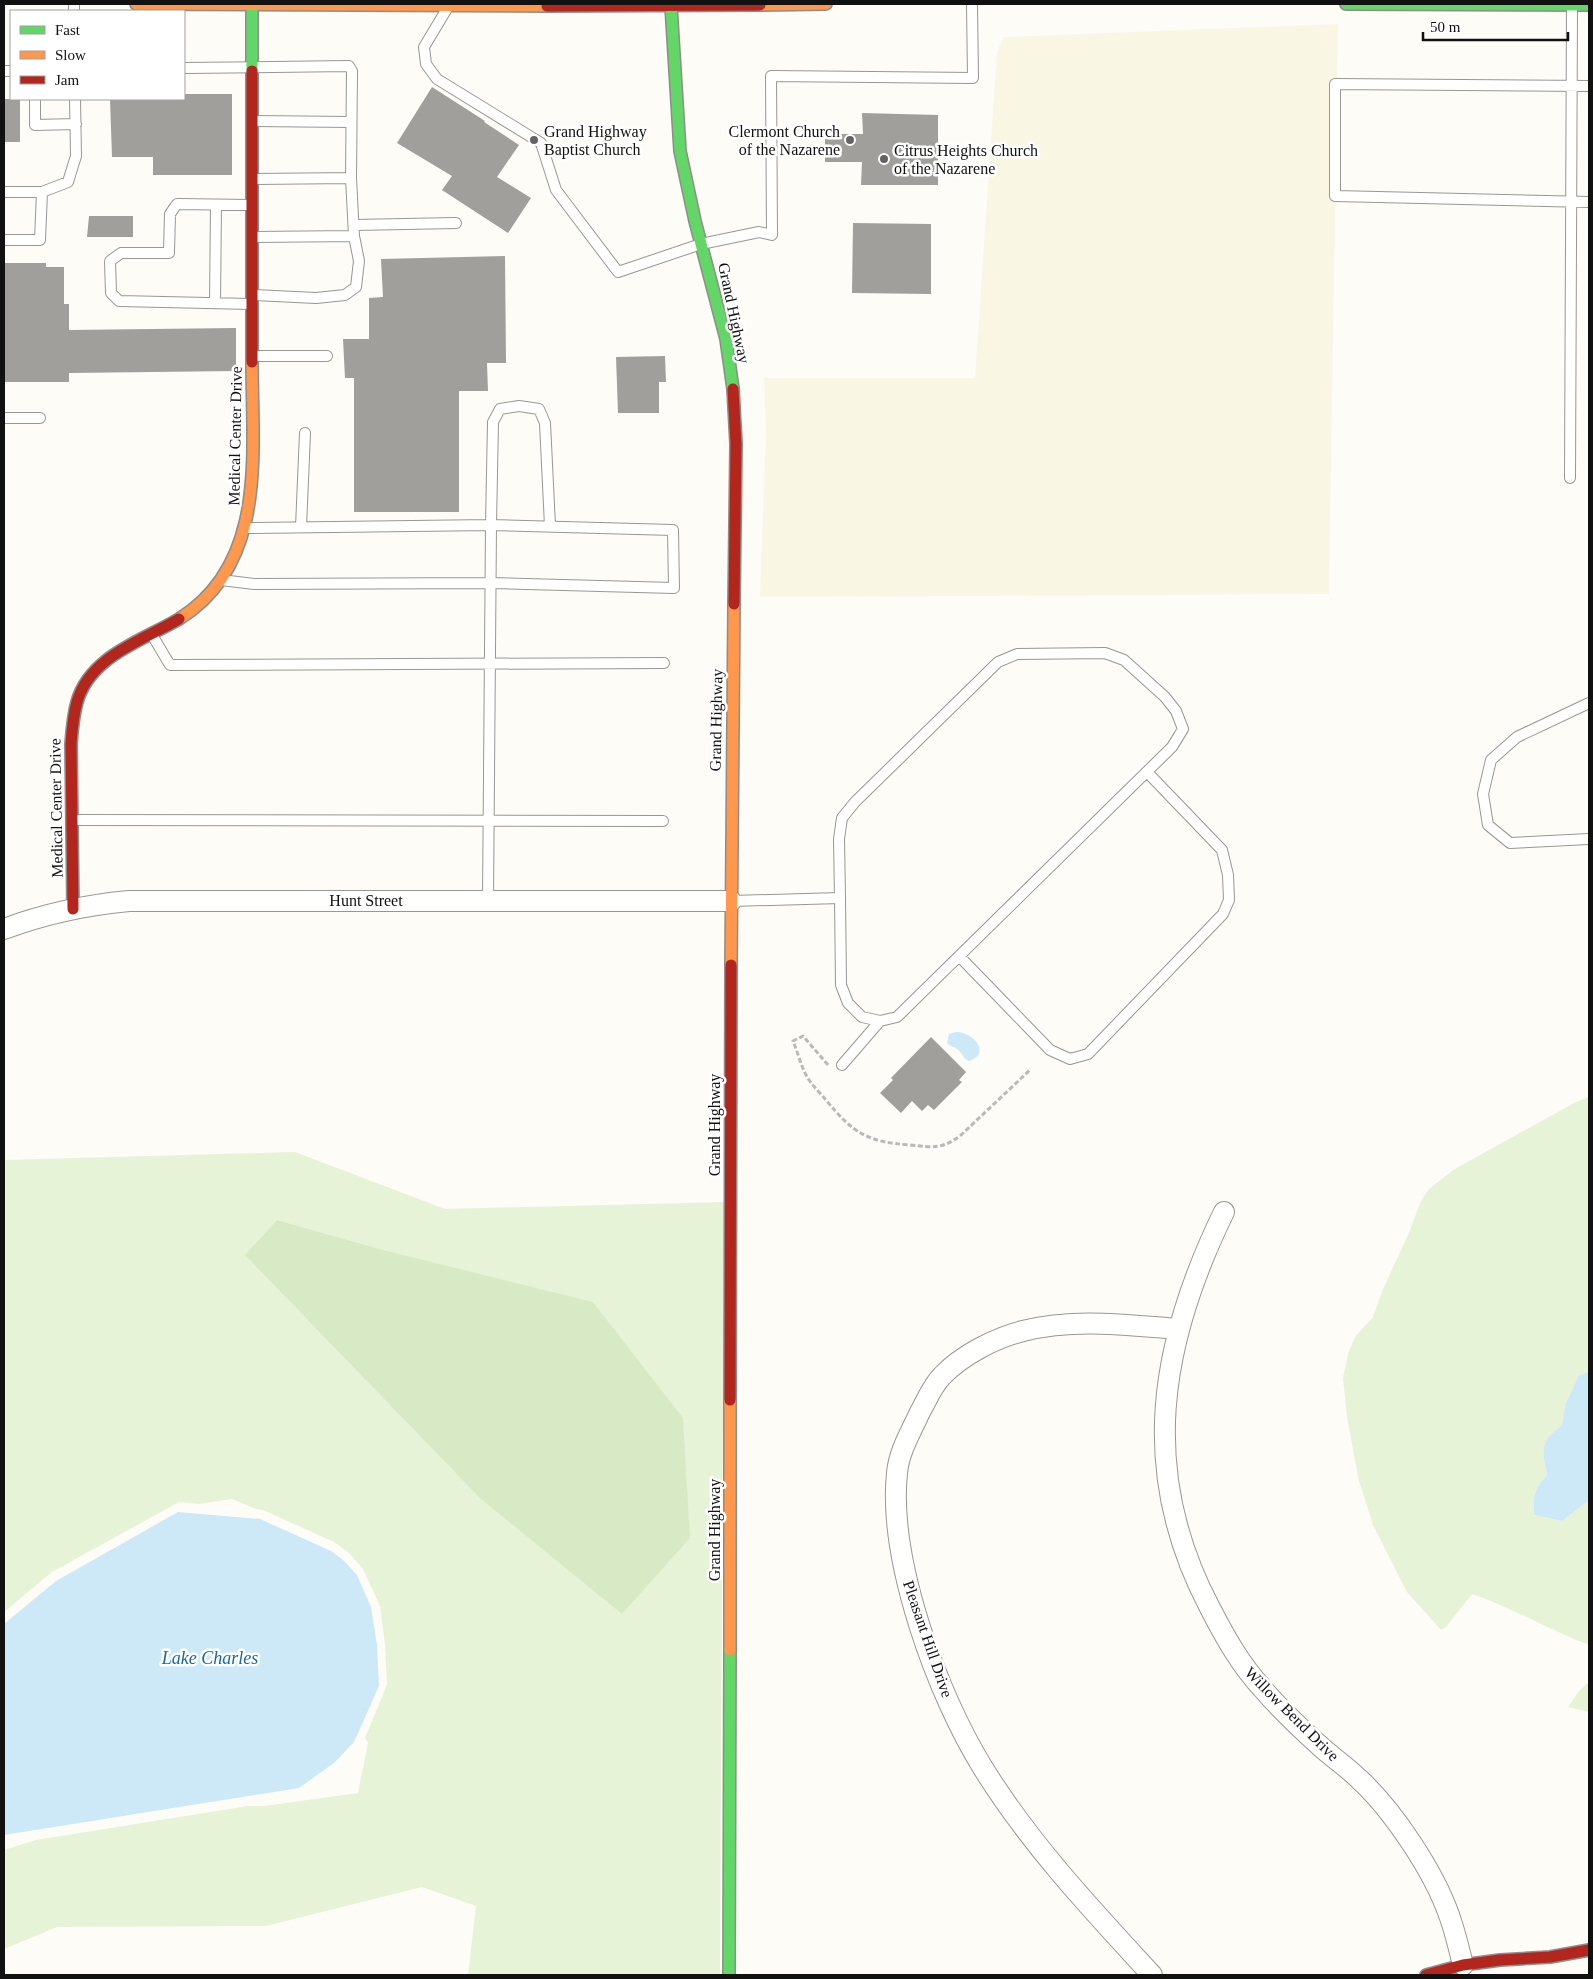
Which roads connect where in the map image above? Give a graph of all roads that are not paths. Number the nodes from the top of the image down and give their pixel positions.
1 (136, 4) edge
2 (424, 4) edge
3 (826, 4) edge
4 (972, 4) edge
5 (1346, 4) edge
6 (252, 5) edge
7 (449, 5) junction
8 (671, 5) edge
9 (1572, 5) junction
10 (1589, 5) edge
11 (185, 68) edge
12 (252, 68) junction
13 (1572, 86) junction
14 (1589, 86) edge
15 (34, 100) edge
16 (76, 100) edge
17 (252, 121) junction
18 (350, 122) junction
19 (76, 124) junction
20 (350, 178) junction
21 (252, 179) junction
22 (4, 192) edge
23 (42, 192) junction
24 (1571, 201) junction
25 (1589, 202) edge
26 (216, 204) junction
27 (252, 204) junction
28 (456, 222) dead end
29 (354, 225) junction
30 (354, 236) junction
31 (252, 237) junction
32 (4, 240) edge
33 (701, 244) junction
34 (252, 299) junction
35 (215, 303) junction
36 (252, 356) junction
37 (327, 356) dead end
38 (4, 418) edge
39 (40, 418) dead end
40 (305, 433) dead end
41 (1570, 478) dead end
42 (491, 525) junction
43 (550, 526) junction
44 (301, 527) junction
45 (246, 528) junction
46 (220, 580) junction
47 (492, 583) junction
48 (151, 634) junction
49 (491, 664) junction
50 (664, 664) dead end
51 (1589, 703) edge
52 (1147, 772) junction
53 (72, 820) junction
54 (490, 822) junction
55 (663, 822) dead end
56 (1589, 839) edge
57 (840, 898) junction
58 (488, 900) junction
59 (731, 901) junction
60 (73, 909) junction
61 (4, 929) edge
62 (958, 956) junction
63 (880, 1021) junction
64 (842, 1065) dead end
65 (1224, 1212) dead end
66 (1178, 1329) junction
67 (1589, 1950) edge
68 (1463, 1965) junction
69 (729, 1975) edge
70 (1152, 1975) edge
71 (1426, 1975) edge

1 - 6 street
2 - 6 street
2 - 7 street
3 - 8 street
4 - 33 lane
5 - 9 street
6 - 12 street, Medical Center Drive
7 - 8 street
7 - 33 lane
8 - 33 street, Grand Highway
9 - 10 street
9 - 13 lane
11 - 12 lane
12 - 17 street, Medical Center Drive
12 - 18 lane
13 - 14 lane
13 - 24 lane
13 - 24 lane
15 - 19 lane
16 - 19 lane
17 - 18 lane
17 - 21 street, Medical Center Drive
18 - 20 lane
19 - 23 lane
20 - 21 lane
20 - 29 lane
21 - 27 street, Medical Center Drive
22 - 23 lane
23 - 32 lane
24 - 25 lane
24 - 41 lane
26 - 27 lane
26 - 35 lane
26 - 35 lane
27 - 31 street, Medical Center Drive
28 - 29 lane
29 - 30 lane
30 - 31 lane
30 - 34 lane
31 - 34 street, Medical Center Drive
33 - 59 street, Grand Highway
34 - 35 lane
34 - 36 street, Medical Center Drive
36 - 37 lane
36 - 45 street, Medical Center Drive
38 - 39 lane
40 - 44 lane
42 - 43 lane
42 - 43 lane
42 - 44 lane
42 - 47 lane
43 - 47 lane
44 - 45 lane
45 - 46 street, Medical Center Drive
46 - 47 lane
46 - 48 street, Medical Center Drive
47 - 49 lane
48 - 49 lane
48 - 53 street, Medical Center Drive
49 - 50 lane
49 - 54 lane
51 - 56 lane
52 - 57 lane
52 - 62 lane
52 - 62 lane
53 - 54 lane
53 - 60 street, Medical Center Drive
54 - 55 lane
54 - 58 lane
57 - 59 lane
57 - 63 lane
58 - 59 street, Hunt Street
58 - 60 street, Hunt Street
59 - 69 street, Grand Highway
60 - 61 street, Hunt Street
62 - 63 lane
63 - 64 lane
65 - 66 street, Willow Bend Drive
66 - 68 street, Willow Bend Drive
66 - 70 street, Pleasant Hill Drive
67 - 68 street
68 - 71 street

